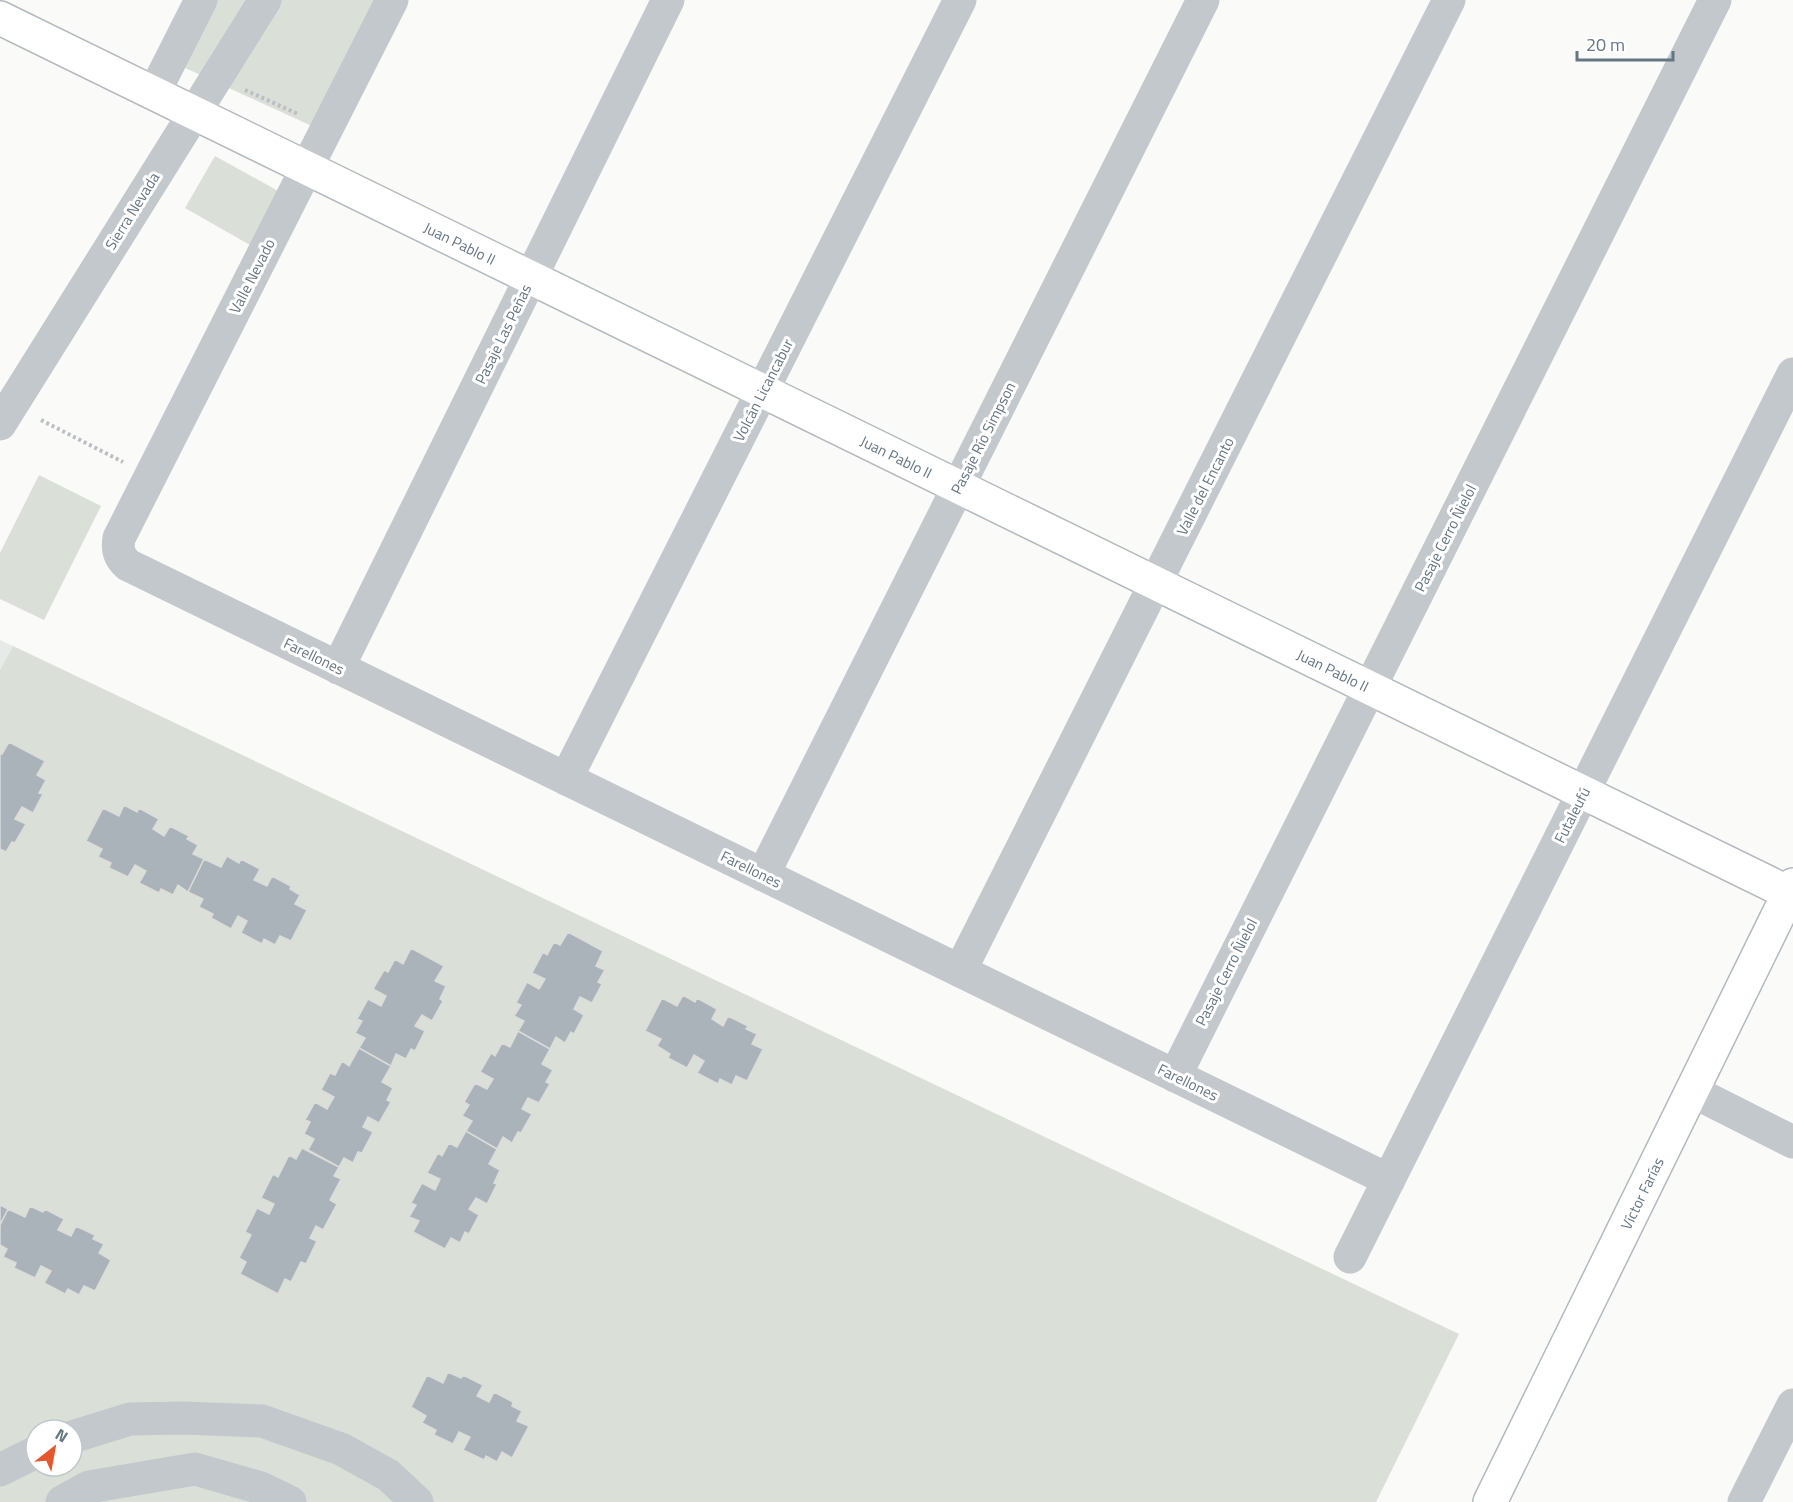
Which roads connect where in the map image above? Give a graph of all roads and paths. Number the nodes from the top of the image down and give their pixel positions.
1 (201, 0) edge
2 (265, 0) edge
3 (392, 0) edge
4 (668, 0) edge
5 (960, 0) edge
6 (1203, 0) edge
7 (1449, 0) edge
8 (1715, 0) edge
9 (0, 18) edge
10 (240, 87) dead end
11 (154, 93) junction
12 (195, 113) junction
13 (300, 115) dead end
14 (307, 168) junction
15 (531, 278) junction
16 (1793, 374) edge
17 (762, 391) junction
18 (6, 414) edge
19 (150, 476) junction
20 (959, 487) junction
21 (118, 553) joint
22 (1156, 583) junction
23 (338, 668) junction
24 (1369, 688) junction
25 (566, 779) junction
26 (1583, 792) junction
27 (763, 875) junction
28 (1791, 891) edge
29 (960, 971) junction
30 (1175, 1076) junction
31 (1692, 1091) junction
32 (1793, 1142) edge
33 (1389, 1180) junction
34 (1350, 1257) dead end
35 (1793, 1405) edge
36 (84, 1433) edge
37 (24, 1458) edge
38 (0, 1470) edge
39 (62, 1502) edge
40 (290, 1502) edge
41 (417, 1502) edge
42 (1491, 1502) edge
43 (1744, 1502) edge

1 - 11 street
2 - 12 street, Sierra Nevada
3 - 14 street, Valle Nevado
4 - 15 street, Pasaje Las Peñas
5 - 17 street, Volcán Licancabur
6 - 20 street, Pasaje Río Simpson
7 - 22 street, Valle del Encanto
8 - 24 street, Pasaje Cerro Ñielol
9 - 11 street, Juan Pablo II
10 - 13 path
11 - 12 street, Juan Pablo II
12 - 14 street, Juan Pablo II
12 - 18 street, Sierra Nevada
14 - 15 street, Juan Pablo II
14 - 19 street, Valle Nevado
15 - 17 street, Juan Pablo II
15 - 23 street, Pasaje Las Peñas
16 - 26 street, Futaleufú
17 - 20 street, Juan Pablo II
17 - 25 street, Volcán Licancabur
18 - 19 path
19 - 21 street, Valle Nevado
20 - 22 street, Juan Pablo II
20 - 27 street, Pasaje Río Simpson
21 - 23 street, Farellones
22 - 24 street, Juan Pablo II
22 - 29 street, Valle del Encanto
23 - 25 street, Farellones
24 - 26 street, Juan Pablo II
24 - 30 street, Pasaje Cerro Ñielol
25 - 27 street, Farellones
26 - 28 street, Juan Pablo II
26 - 33 street, Futaleufú
27 - 29 street, Farellones
28 - 31 street, Víctor Farías
29 - 30 street, Farellones
30 - 33 street, Farellones
31 - 32 street
31 - 42 street, Víctor Farías
33 - 34 street, Futaleufú
35 - 43 street
36 - 41 street
37 - 38 street
39 - 40 street

